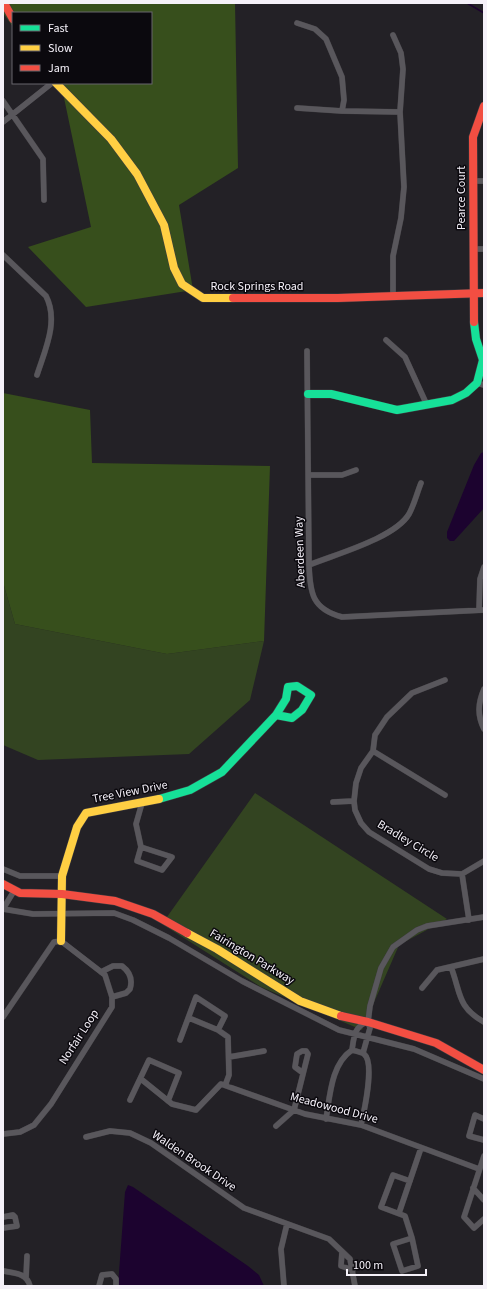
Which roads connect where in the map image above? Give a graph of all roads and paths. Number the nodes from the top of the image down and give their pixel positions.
1 (4, 3) edge
2 (12, 17) edge
3 (297, 23) dead end
4 (393, 35) dead end
5 (51, 84) edge
6 (57, 84) edge
7 (3, 101) edge
8 (484, 106) edge
9 (297, 108) dead end
10 (342, 112) junction
11 (400, 112) junction
12 (13, 114) junction
13 (3, 122) edge
14 (473, 181) junction
15 (484, 181) edge
16 (44, 200) dead end
17 (474, 249) junction
18 (484, 249) edge
19 (3, 255) edge
20 (474, 293) junction
21 (484, 293) edge
22 (393, 296) junction
23 (386, 340) dead end
24 (307, 351) dead end
25 (37, 375) dead end
26 (481, 384) edge
27 (308, 394) junction
28 (426, 403) junction
29 (356, 470) dead end
30 (309, 475) junction
31 (421, 482) dead end
32 (309, 565) junction
33 (484, 568) edge
34 (481, 610) edge
35 (445, 680) dead end
36 (484, 689) edge
37 (276, 715) junction
38 (484, 728) edge
39 (372, 751) junction
40 (445, 795) dead end
41 (354, 801) junction
42 (333, 802) dead end
43 (142, 803) junction
44 (141, 848) junction
45 (484, 861) edge
46 (3, 869) edge
47 (462, 874) junction
48 (62, 876) junction
49 (3, 884) edge
50 (14, 890) junction
51 (62, 894) junction
52 (3, 909) edge
53 (62, 913) junction
54 (484, 917) edge
55 (469, 920) junction
56 (61, 941) junction
57 (484, 959) edge
58 (451, 967) junction
59 (101, 972) junction
60 (422, 988) dead end
61 (112, 997) junction
62 (3, 1017) edge
63 (189, 1018) junction
64 (368, 1022) junction
65 (484, 1022) edge
66 (218, 1030) junction
67 (354, 1034) junction
68 (368, 1038) junction
69 (180, 1040) dead end
70 (352, 1050) junction
71 (264, 1051) dead end
72 (364, 1054) junction
73 (229, 1057) junction
74 (484, 1070) edge
75 (303, 1072) dead end
76 (141, 1079) junction
77 (484, 1079) edge
78 (226, 1086) junction
79 (130, 1100) dead end
80 (168, 1100) junction
81 (294, 1110) junction
82 (326, 1119) junction
83 (484, 1119) edge
84 (361, 1125) junction
85 (276, 1126) dead end
86 (3, 1134) edge
87 (86, 1137) dead end
88 (484, 1140) edge
89 (422, 1148) junction
90 (484, 1156) edge
91 (479, 1168) junction
92 (410, 1181) junction
93 (473, 1188) junction
94 (484, 1200) edge
95 (399, 1213) junction
96 (3, 1217) edge
97 (484, 1219) edge
98 (287, 1224) junction
99 (3, 1228) edge
100 (412, 1238) junction
101 (342, 1252) junction
102 (27, 1256) dead end
103 (353, 1270) junction
104 (3, 1271) edge
105 (26, 1278) junction
106 (30, 1286) edge
107 (99, 1286) edge
108 (116, 1286) edge
109 (284, 1286) edge
110 (355, 1286) edge

1 - 2 street
3 - 10 street
4 - 11 street
5 - 12 street
6 - 22 street, Rock Springs Road
7 - 12 street
8 - 14 street, Pearce Court
9 - 10 street
10 - 11 street
11 - 22 street
12 - 13 street
12 - 16 street
14 - 15 street
14 - 17 street, Pearce Court
17 - 18 street
17 - 20 street, Pearce Court
19 - 25 street
20 - 21 street, Rock Springs Road
20 - 22 street, Rock Springs Road
20 - 26 street, Pearce Court
23 - 28 street
24 - 27 street, Aberdeen Way
26 - 28 street
27 - 28 street
27 - 30 street, Aberdeen Way
29 - 30 street
30 - 32 street, Aberdeen Way
31 - 32 street
32 - 34 street, Aberdeen Way
33 - 34 street
35 - 39 street, Bradley Circle
36 - 38 street
37 - 37 street, Tree View Drive
37 - 43 street, Tree View Drive
39 - 40 street
39 - 41 street, Bradley Circle
41 - 42 street
41 - 47 street, Bradley Circle
43 - 44 street
43 - 48 street, Tree View Drive
44 - 44 street
45 - 47 street
46 - 48 street
47 - 55 street
48 - 51 street, Tree View Drive
49 - 50 street, Fairington Parkway
50 - 51 street, Fairington Parkway
50 - 52 street
51 - 53 street, Tree View Drive
51 - 64 street, Fairington Parkway
52 - 53 street, Fairington Parkway
53 - 56 street
53 - 67 street, Fairington Parkway
54 - 55 street
55 - 64 street
56 - 59 street
56 - 62 street
57 - 58 street
58 - 60 street
58 - 65 street
59 - 61 street
59 - 61 street
61 - 86 street, Norfair Loop
63 - 66 street
63 - 66 street
63 - 69 street
64 - 67 street
64 - 68 street
64 - 74 street, Fairington Parkway
66 - 73 street
67 - 68 street, Fairington Parkway
67 - 70 street
68 - 72 street
68 - 77 street, Fairington Parkway
70 - 72 street
70 - 82 street
71 - 73 street
72 - 84 street
73 - 78 street
75 - 81 street
76 - 79 street
76 - 80 street
76 - 80 street
78 - 80 street
78 - 81 street, Meadowood Drive
81 - 82 street, Meadowood Drive
81 - 85 street
82 - 84 street, Meadowood Drive
83 - 88 street
84 - 89 street, Meadowood Drive
87 - 98 street, Walden Brook Drive
89 - 91 street, Meadowood Drive
89 - 92 street
90 - 91 street
91 - 93 street
92 - 95 street
92 - 95 street
93 - 94 street
93 - 97 street
95 - 100 street
96 - 99 street
98 - 101 street, Walden Brook Drive
98 - 109 street
100 - 100 street
101 - 103 street, Walden Brook Drive
101 - 103 street
102 - 105 street
103 - 110 street, Walden Brook Drive
104 - 105 street
105 - 106 street
107 - 108 street

